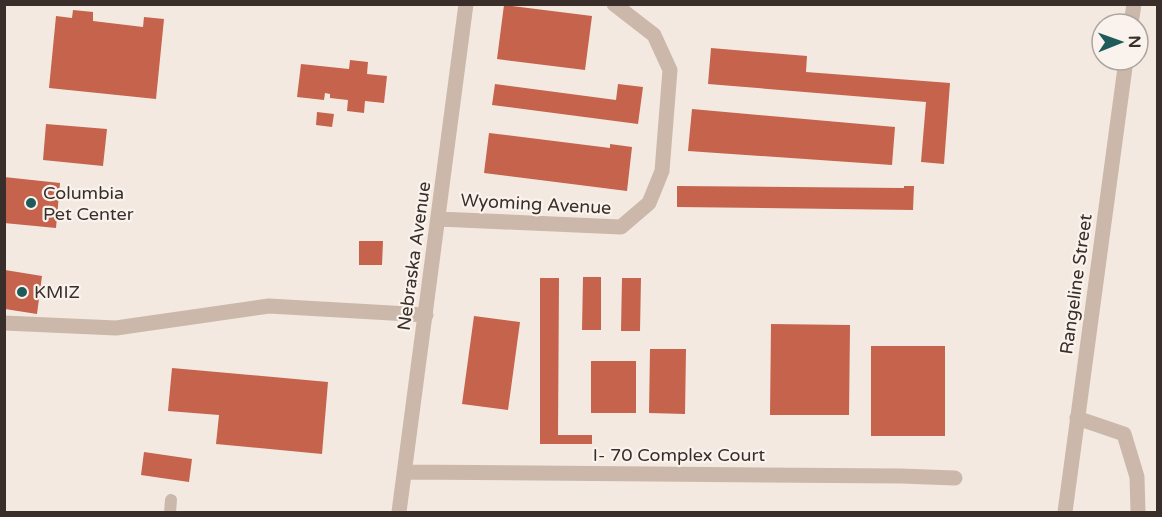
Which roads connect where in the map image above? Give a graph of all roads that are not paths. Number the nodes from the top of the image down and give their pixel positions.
1 (466, 4) edge
2 (614, 4) edge
3 (1124, 72) edge
4 (439, 219) junction
5 (426, 315) junction
6 (4, 323) edge
7 (1077, 418) junction
8 (404, 472) junction
9 (955, 478) dead end
10 (399, 513) edge
11 (1065, 513) edge
12 (1138, 513) edge

1 - 4 street, Nebraska Avenue
2 - 4 street, Wyoming Avenue
3 - 7 street, Rangeline Street
4 - 5 street, Nebraska Avenue
5 - 6 street
5 - 8 street, Nebraska Avenue
7 - 11 street, Rangeline Street
7 - 12 street
8 - 9 street, I- 70 Complex Court
8 - 10 street, Nebraska Avenue

